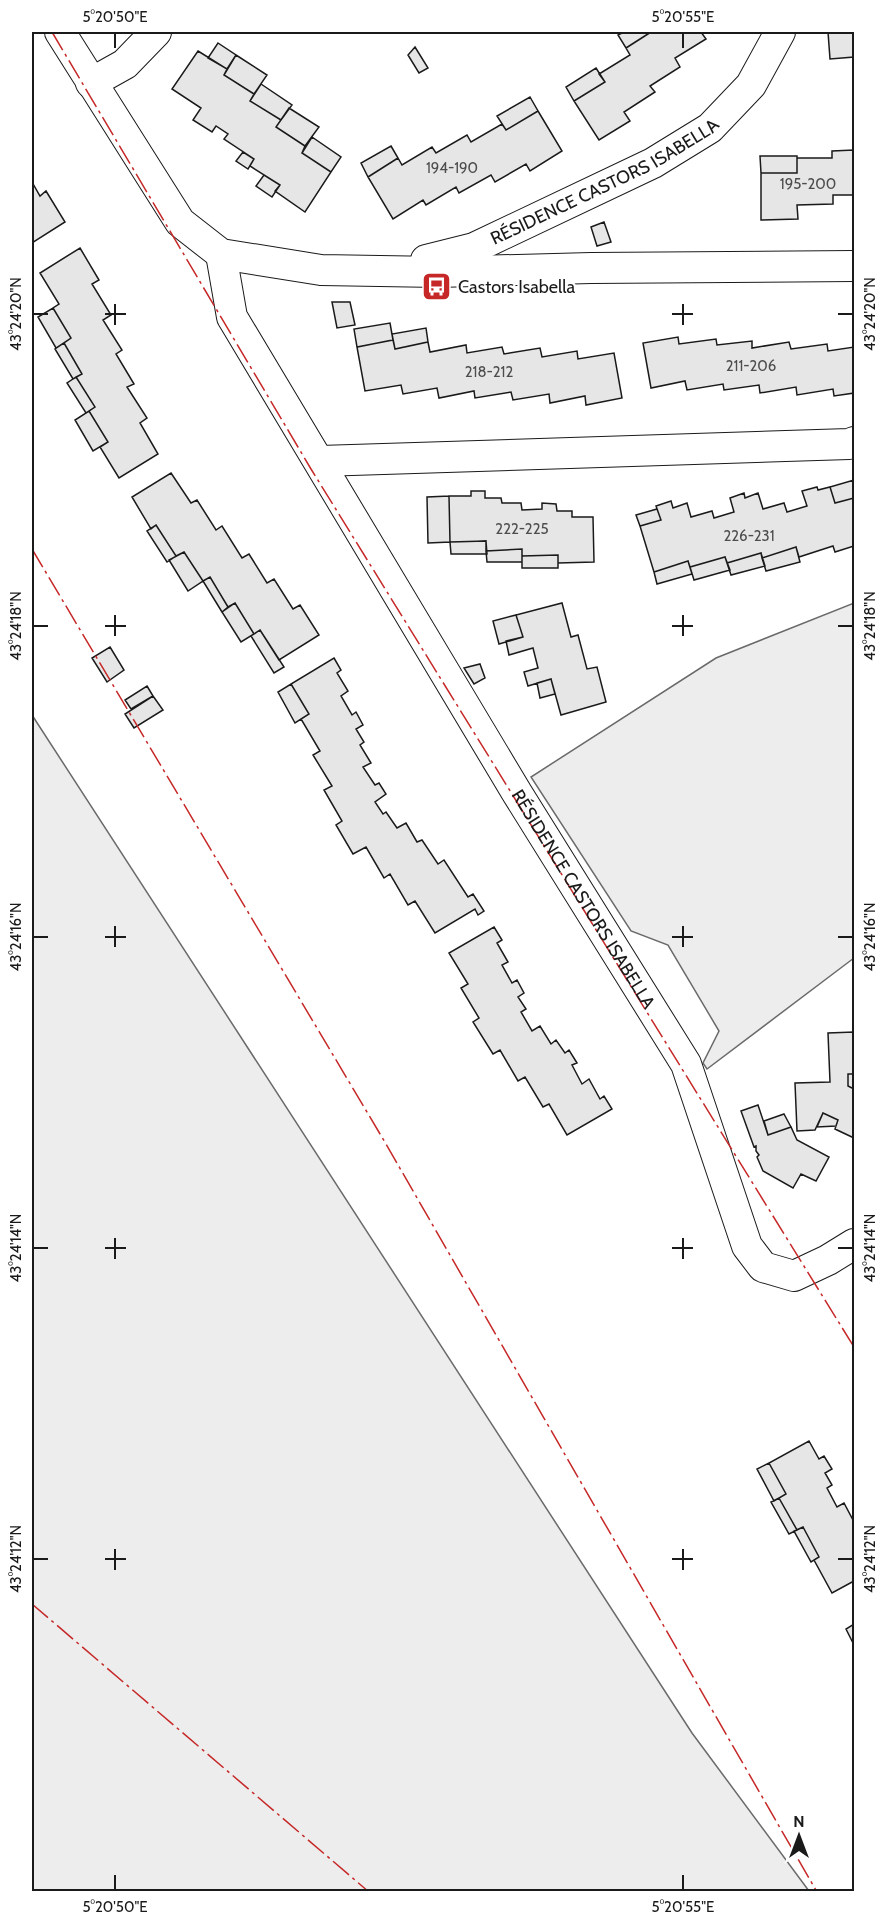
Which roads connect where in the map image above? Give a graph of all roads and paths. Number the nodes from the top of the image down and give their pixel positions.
1 (60, 32) edge
2 (156, 32) edge
3 (780, 32) edge
4 (92, 83) junction
5 (221, 254) junction
6 (855, 266) edge
7 (385, 271) junction
8 (855, 442) edge
9 (320, 461) junction
10 (855, 1244) edge

1 - 4 street
2 - 4 street
3 - 7 street, RÉSIDENCE CASTORS ISABELLA
4 - 5 street
5 - 7 street, RÉSIDENCE CASTORS ISABELLA
5 - 9 street, RÉSIDENCE CASTORS ISABELLA
6 - 7 street, RÉSIDENCE CASTORS ISABELLA
8 - 9 street
9 - 10 street, RÉSIDENCE CASTORS ISABELLA

